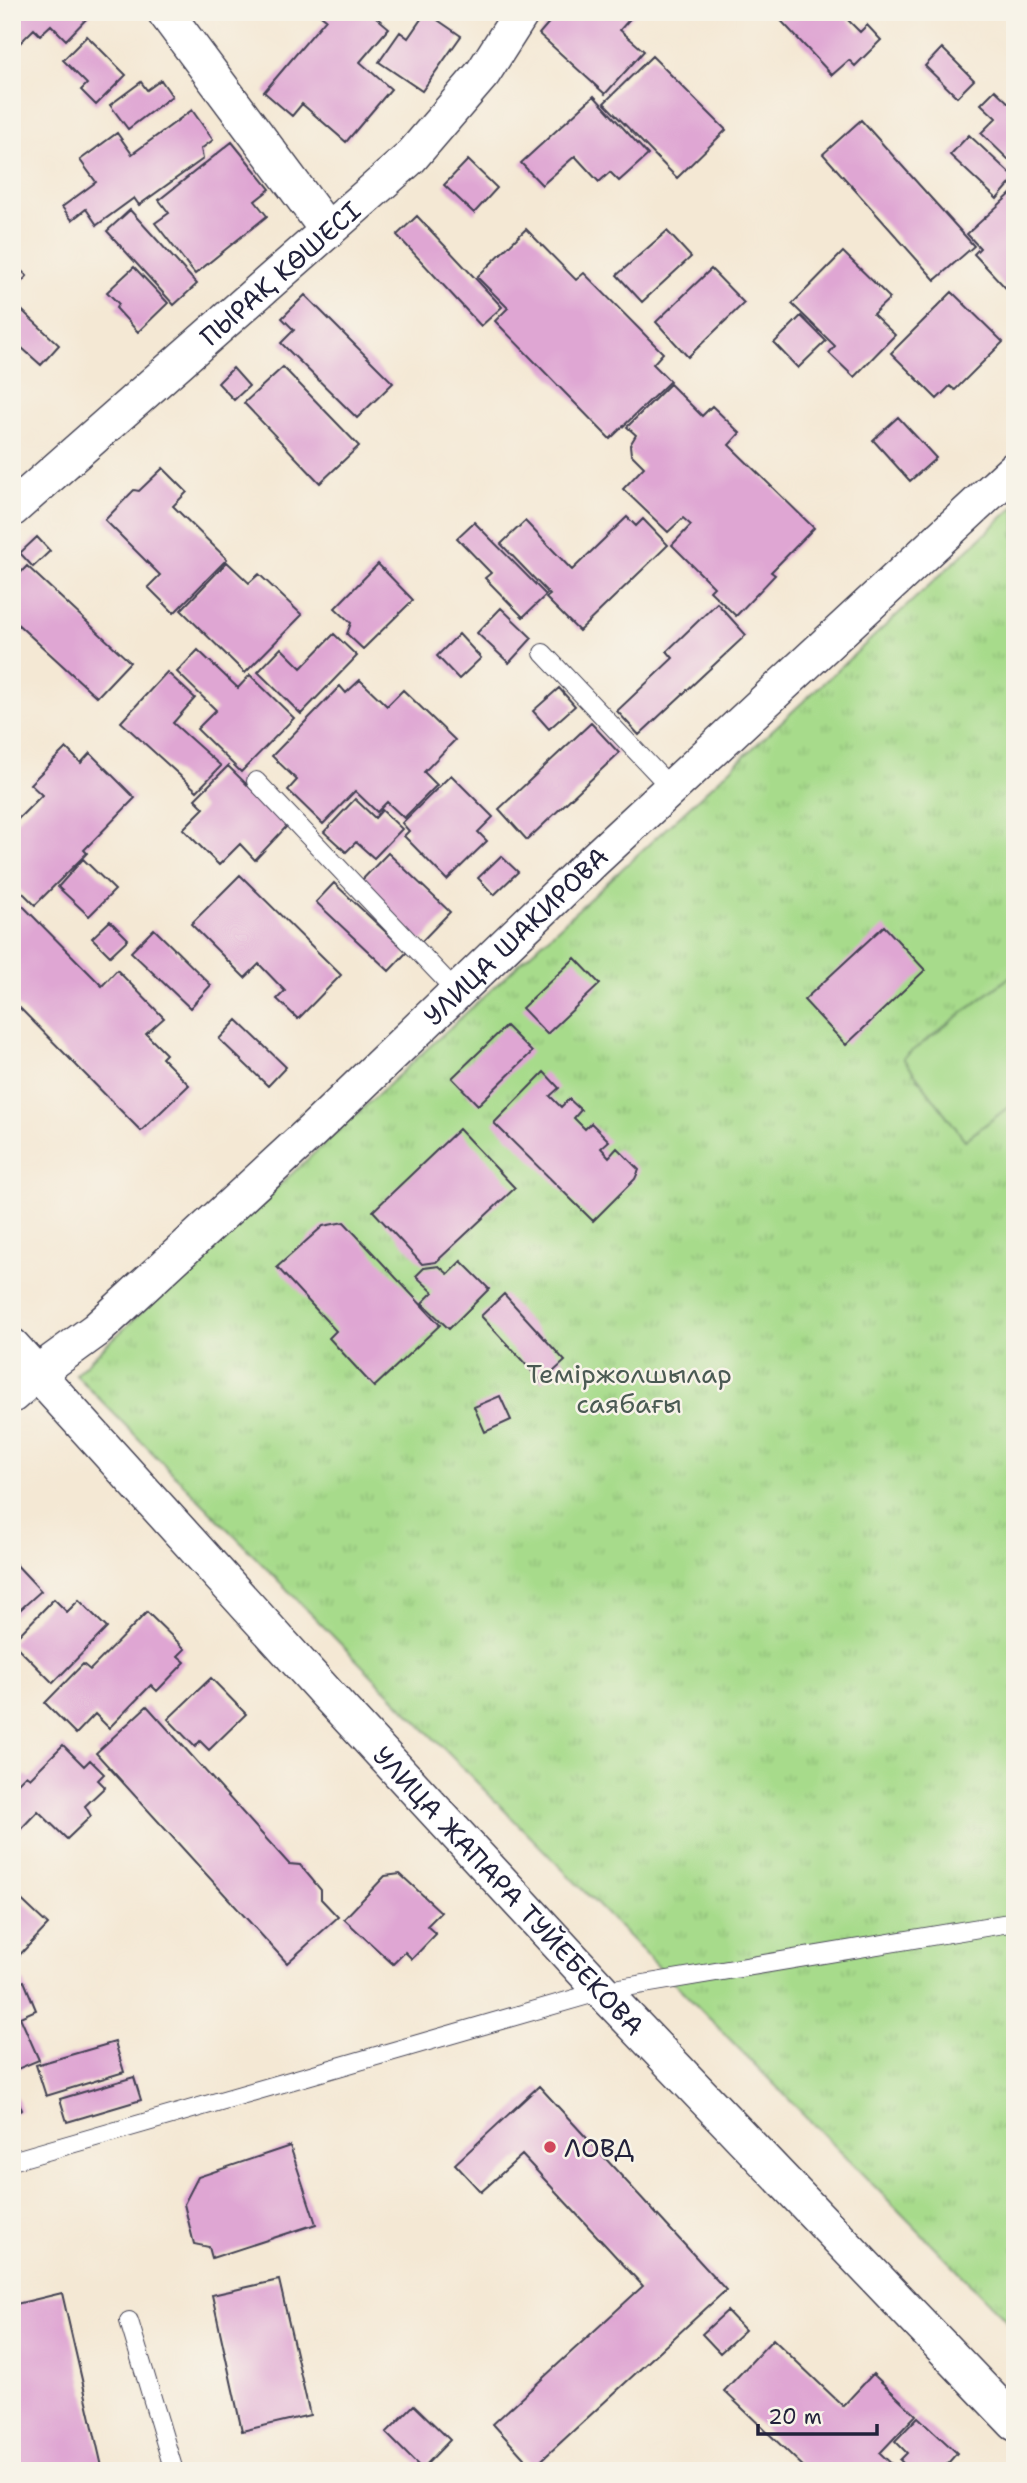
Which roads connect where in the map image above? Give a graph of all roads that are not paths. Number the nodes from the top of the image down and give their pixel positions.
1 (165, 12) edge
2 (522, 12) edge
3 (328, 230) junction
4 (1015, 469) edge
5 (12, 509) edge
6 (543, 653) dead end
7 (256, 781) dead end
8 (671, 789) junction
9 (457, 992) junction
10 (12, 1346) edge
11 (24, 1384) edge
12 (1015, 1922) edge
13 (602, 1991) junction
14 (12, 2161) edge
15 (129, 2321) dead end
16 (1015, 2423) edge
17 (174, 2471) edge

1 - 3 street
2 - 3 street, ПЫРАҚ КӨШЕСІ
3 - 5 street, ПЫРАҚ КӨШЕСІ
4 - 8 street, УЛИЦА ШАКИРОВА
6 - 8 lane
7 - 9 lane
8 - 9 street, УЛИЦА ШАКИРОВА
9 - 11 street, УЛИЦА ШАКИРОВА
10 - 11 street, УЛИЦА ЖАПАРА ТУЙЕБЕКОВА
11 - 13 street, УЛИЦА ЖАПАРА ТУЙЕБЕКОВА
12 - 13 lane
13 - 14 lane
13 - 16 street, УЛИЦА ЖАПАРА ТУЙЕБЕКОВА
15 - 17 lane

